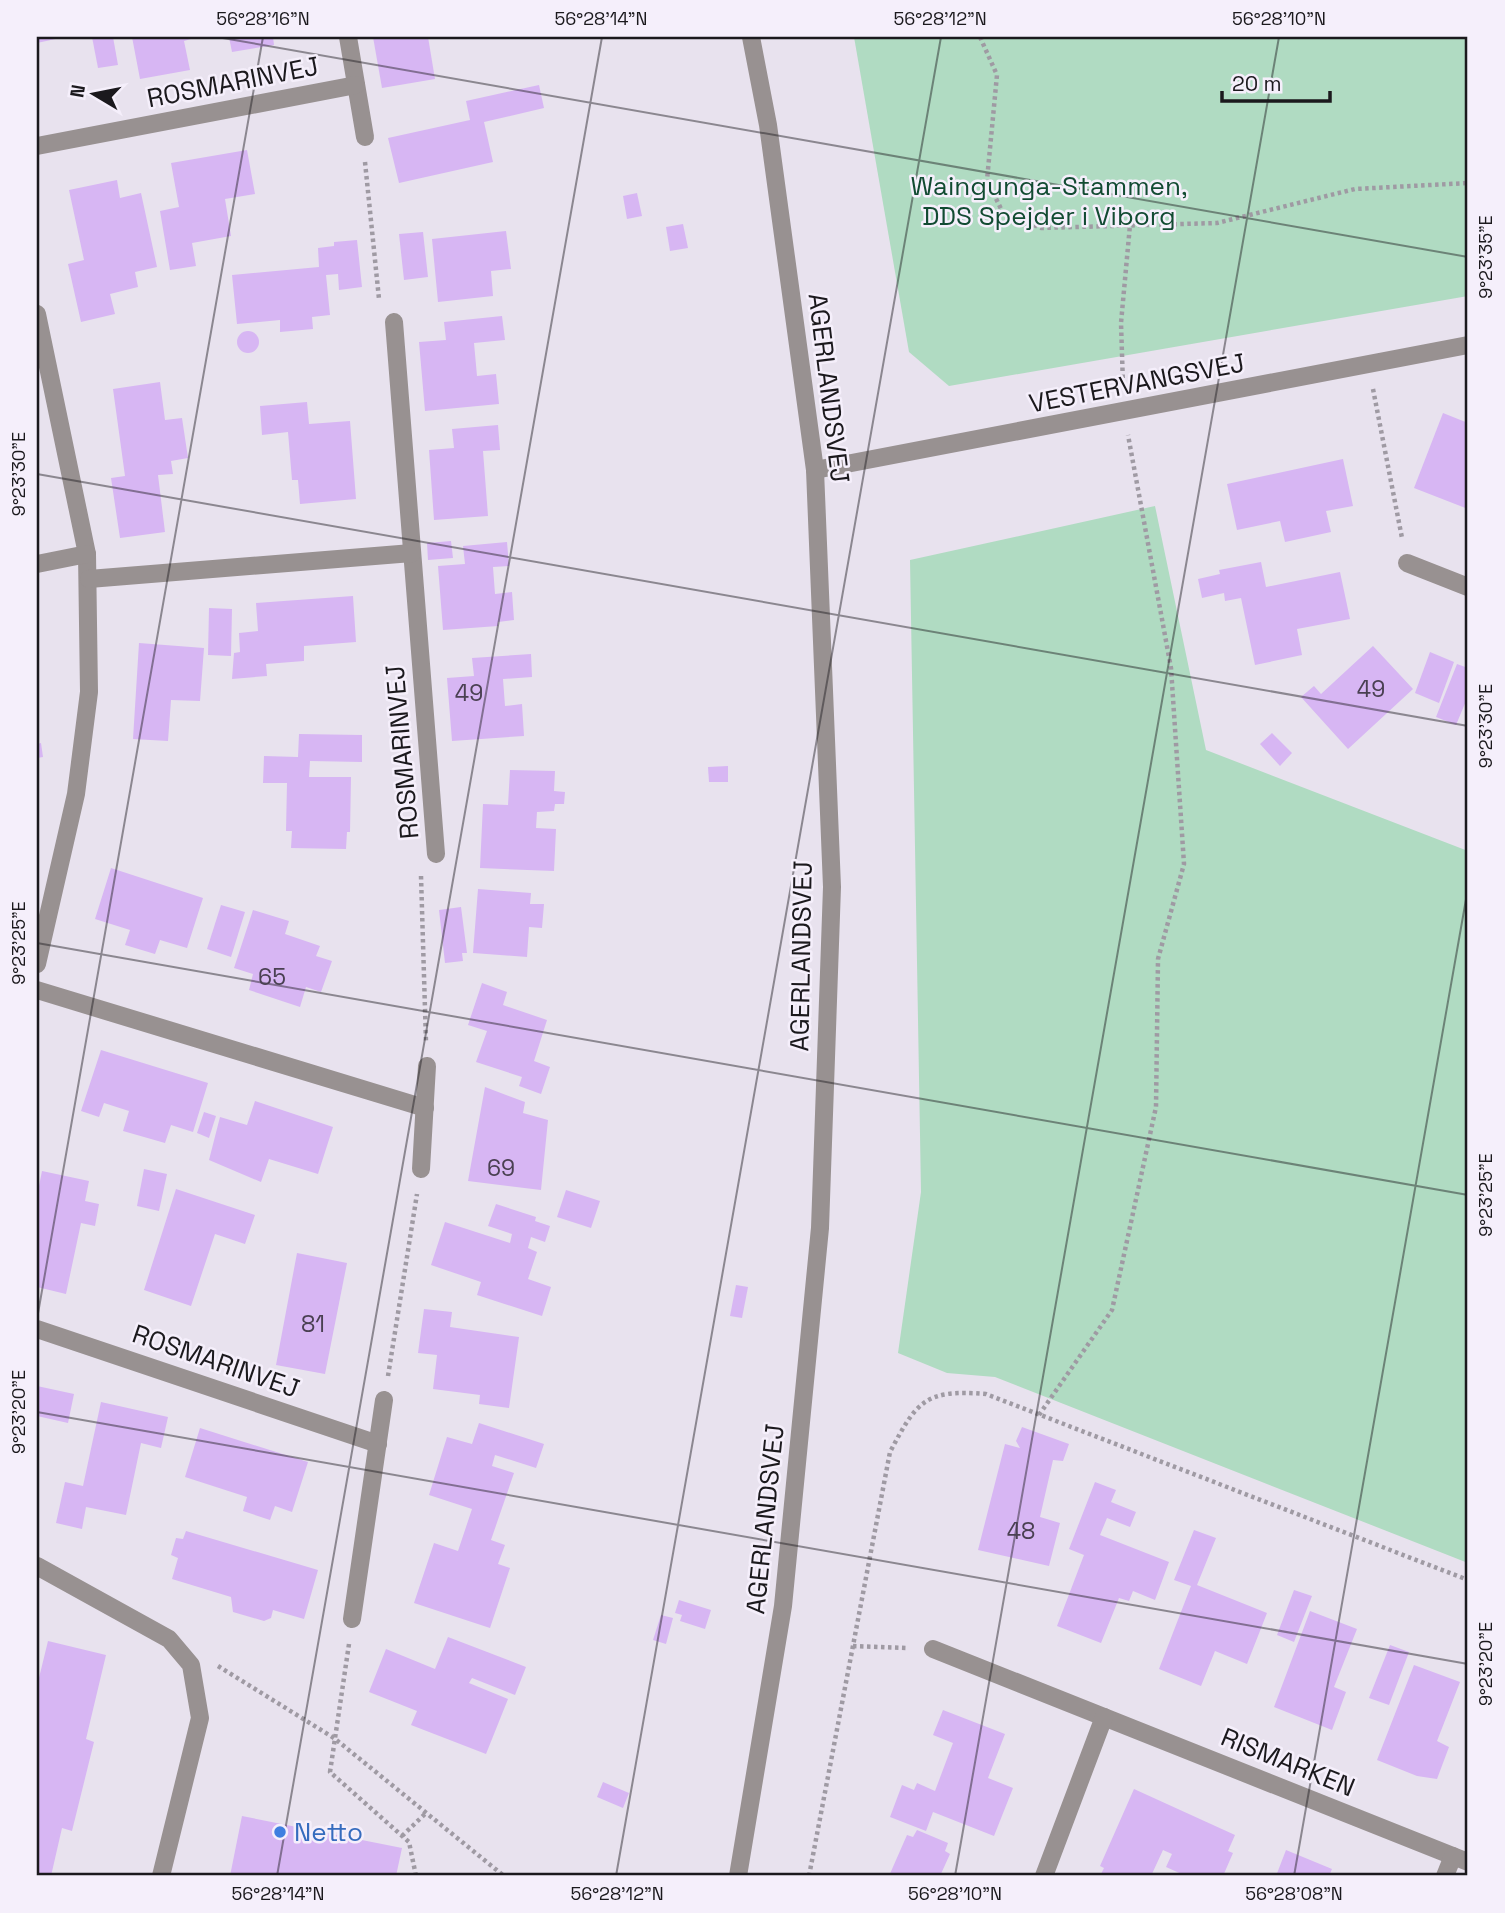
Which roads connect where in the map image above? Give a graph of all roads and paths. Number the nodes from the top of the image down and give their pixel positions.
1 (348, 37) edge
2 (751, 37) edge
3 (980, 37) edge
4 (356, 85) junction
5 (365, 137) joint
6 (37, 146) edge
7 (1468, 183) edge
8 (1130, 225) junction
9 (37, 314) edge
10 (394, 322) joint
11 (1468, 345) edge
12 (1369, 366) junction
13 (1123, 412) junction
14 (816, 470) junction
15 (412, 553) junction
16 (87, 554) junction
17 (1406, 563) joint
18 (37, 564) edge
19 (89, 579) junction
20 (1468, 587) edge
21 (436, 854) joint
22 (37, 964) edge
23 (37, 990) edge
24 (427, 1066) joint
25 (425, 1108) junction
26 (421, 1169) joint
27 (37, 1329) edge
28 (384, 1400) joint
29 (1039, 1415) junction
30 (378, 1444) junction
31 (37, 1566) edge
32 (1468, 1580) edge
33 (352, 1619) joint
34 (853, 1646) junction
35 (933, 1649) joint
36 (191, 1665) junction
37 (1104, 1717) junction
38 (334, 1738) junction
39 (426, 1812) junction
40 (402, 1836) junction
41 (1461, 1859) edge
42 (161, 1876) edge
43 (416, 1876) edge
44 (504, 1876) edge
45 (738, 1876) edge
46 (809, 1876) edge
47 (1044, 1876) edge
48 (1445, 1876) edge

1 - 4 street, ROSMARINVEJ
2 - 14 street, AGERLANDSVEJ
3 - 8 path
4 - 5 street, ROSMARINVEJ
4 - 6 street, ROSMARINVEJ
5 - 10 path
7 - 8 path
8 - 13 path
9 - 16 street
10 - 15 street, ROSMARINVEJ
11 - 12 street, VESTERVANGSVEJ
12 - 13 street, VESTERVANGSVEJ
12 - 17 path
13 - 14 street, VESTERVANGSVEJ
13 - 29 path
14 - 45 street, AGERLANDSVEJ
15 - 19 street
15 - 21 street, ROSMARINVEJ
16 - 18 street
16 - 19 street
17 - 20 street
19 - 22 street
21 - 24 path, ROSMARINVEJ
23 - 25 street
24 - 25 street
25 - 26 street
26 - 28 path
27 - 30 street, ROSMARINVEJ
28 - 30 street
29 - 32 path
29 - 34 path
30 - 33 street
31 - 36 street
33 - 38 path
34 - 35 path
34 - 46 path
35 - 37 street, RISMARKEN
36 - 38 path
36 - 42 street
37 - 41 street, RISMARKEN
37 - 47 street
38 - 39 path
38 - 40 path
39 - 40 path
39 - 44 path
40 - 43 path
41 - 48 street, RISMARKEN

